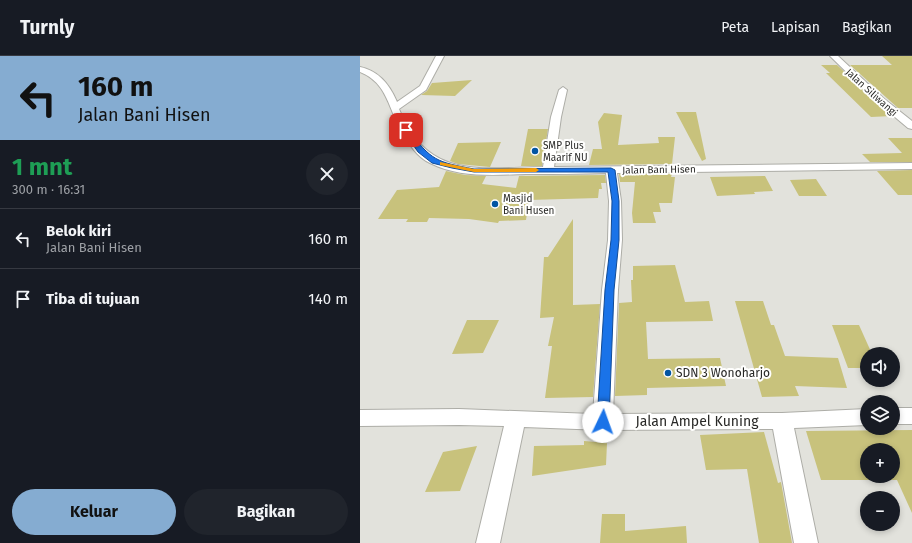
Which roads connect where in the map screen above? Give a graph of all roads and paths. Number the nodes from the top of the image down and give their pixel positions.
1 (440, 56) edge
2 (834, 56) edge
3 (360, 69) edge
4 (563, 90) dead end
5 (395, 108) junction
6 (912, 126) edge
7 (912, 166) edge
8 (548, 170) junction
9 (611, 170) junction
10 (900, 416) edge
11 (912, 416) edge
12 (860, 417) edge
13 (360, 418) edge
14 (516, 419) junction
15 (782, 421) junction
16 (603, 422) junction
17 (488, 543) edge
18 (806, 543) edge

1 - 5 street
2 - 6 street, Jalan Siliwangi
3 - 5 street, Jalan Bani Hisen
4 - 8 street
5 - 8 street, Jalan Bani Hisen
7 - 9 street, Jalan Bani Hisen
8 - 9 street, Jalan Bani Hisen
9 - 16 street
10 - 11 street
12 - 15 street, Jalan Ampel Kuning
13 - 14 street, Jalan Ampel Kuning
14 - 16 street, Jalan Ampel Kuning
14 - 17 street
15 - 16 street, Jalan Ampel Kuning
15 - 18 street

